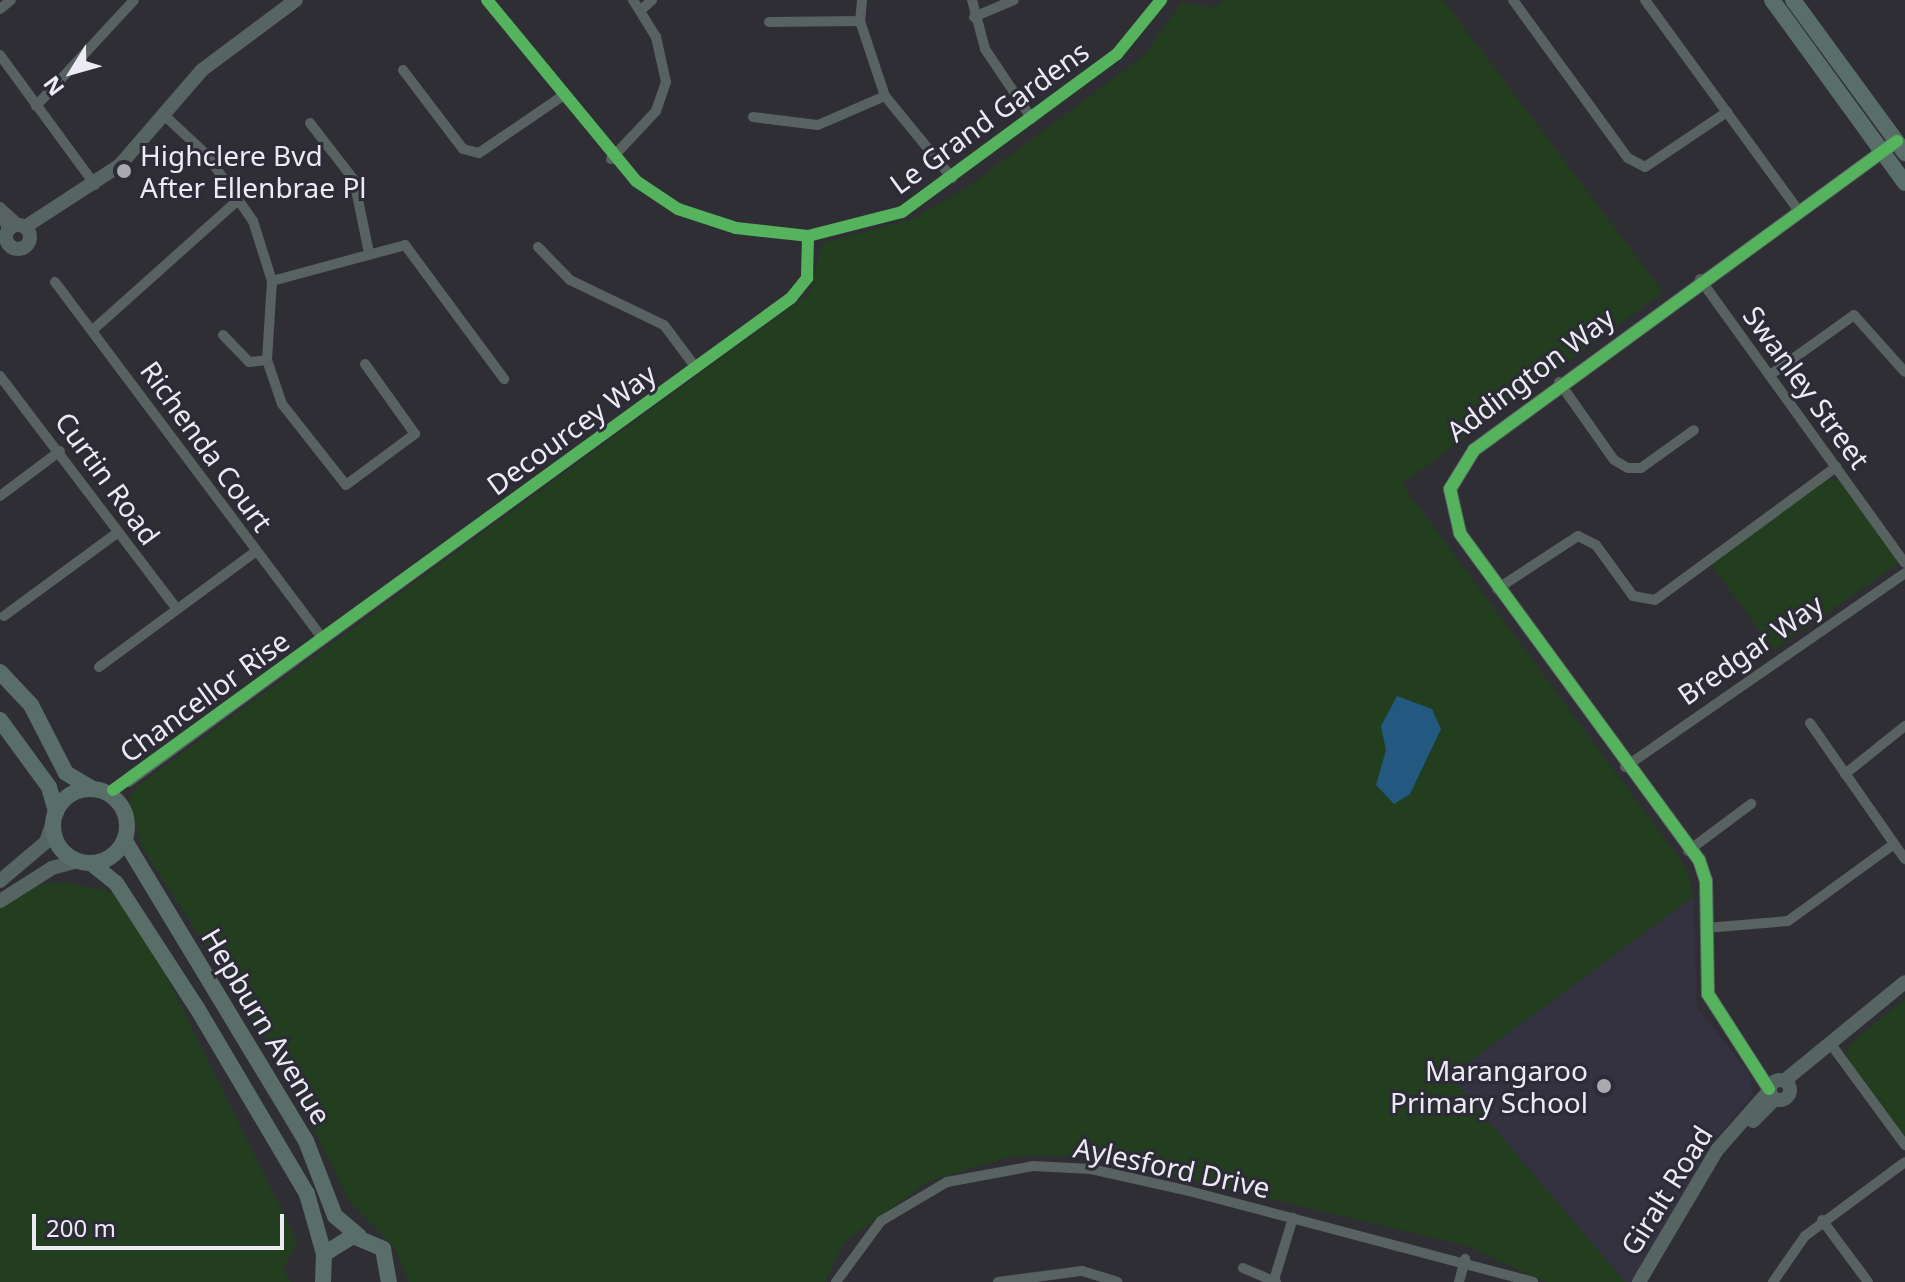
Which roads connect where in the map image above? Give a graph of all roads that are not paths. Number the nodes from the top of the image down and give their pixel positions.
1 (11, 0) edge
2 (134, 0) edge
3 (296, 0) edge
4 (487, 0) edge
5 (633, 0) edge
6 (652, 0) edge
7 (862, 0) edge
8 (972, 0) edge
9 (1014, 0) edge
10 (1161, 0) edge
11 (1513, 0) edge
12 (1645, 0) edge
13 (1772, 0) edge
14 (1793, 0) edge
15 (0, 9) edge
16 (641, 10) junction
17 (974, 17) junction
18 (860, 21) junction
19 (769, 22) dead end
20 (0, 55) edge
21 (403, 70) dead end
22 (564, 95) junction
23 (885, 96) junction
24 (36, 106) junction
25 (1727, 112) junction
26 (164, 115) junction
27 (753, 117) dead end
28 (1032, 119) junction
29 (310, 123) dead end
30 (1898, 143) edge
31 (1879, 148) junction
32 (611, 159) junction
33 (952, 178) junction
34 (1905, 183) edge
35 (95, 185) junction
36 (238, 200) junction
37 (1797, 208) junction
38 (0, 210) edge
39 (15, 236) edge
40 (808, 236) junction
41 (538, 247) dead end
42 (369, 253) junction
43 (0, 255) edge
44 (1700, 280) junction
45 (272, 281) junction
46 (55, 282) dead end
47 (95, 328) junction
48 (223, 335) dead end
49 (267, 360) junction
50 (365, 364) dead end
51 (696, 368) junction
52 (1905, 372) edge
53 (1770, 375) junction
54 (0, 377) edge
55 (504, 379) dead end
56 (1560, 384) junction
57 (1694, 430) dead end
58 (60, 451) junction
59 (1836, 467) junction
60 (0, 496) edge
61 (117, 533) junction
62 (255, 552) junction
63 (1905, 563) edge
64 (1905, 573) edge
65 (1498, 588) junction
66 (177, 609) junction
67 (4, 616) dead end
68 (323, 639) junction
69 (99, 667) dead end
70 (0, 672) edge
71 (0, 720) edge
72 (1810, 723) dead end
73 (1905, 726) edge
74 (1627, 765) junction
75 (1845, 774) junction
76 (129, 782) dead end
77 (91, 788) junction
78 (1751, 804) dead end
79 (54, 817) junction
80 (125, 841) junction
81 (1894, 844) junction
82 (1689, 850) junction
83 (1905, 859) edge
84 (85, 862) junction
85 (0, 881) edge
86 (0, 901) edge
87 (1706, 928) junction
88 (1905, 982) edge
89 (1905, 992) edge
90 (1833, 1046) junction
91 (1758, 1064) junction
92 (1785, 1083) junction
93 (1771, 1093) junction
94 (1905, 1145) edge
95 (1905, 1162) edge
96 (1293, 1218) junction
97 (1822, 1220) junction
98 (359, 1236) junction
99 (324, 1254) junction
100 (1465, 1259) junction
101 (1243, 1268) dead end
102 (319, 1279) edge
103 (1275, 1281) edge
104 (389, 1282) edge
105 (836, 1282) edge
106 (998, 1282) edge
107 (1117, 1282) edge
108 (1459, 1282) edge
109 (1533, 1282) edge
110 (1639, 1282) edge
111 (1649, 1282) edge
112 (1773, 1282) edge
113 (1868, 1282) edge

1 - 15 street
2 - 24 street
3 - 26 street
4 - 22 street, Le Grand Gardens
5 - 16 street
6 - 16 street
7 - 18 street
8 - 17 street
9 - 17 street
10 - 28 street, Le Grand Gardens
11 - 25 street
12 - 25 street
13 - 31 main road
14 - 30 main road
16 - 32 street
17 - 28 street
18 - 19 street
18 - 23 street
20 - 24 street
21 - 22 street
22 - 32 street, Le Grand Gardens
23 - 27 street
23 - 33 street
24 - 35 street
25 - 37 street
26 - 35 street
26 - 36 street
28 - 33 street, Le Grand Gardens
29 - 42 street
30 - 31 street, Addington Way
31 - 34 main road
31 - 37 street, Addington Way
32 - 40 street, Le Grand Gardens
33 - 40 street, Le Grand Gardens
35 - 39 street
36 - 45 street
36 - 47 street
37 - 44 street, Addington Way
38 - 39 street
39 - 43 street
40 - 51 street, Decourcey Way
41 - 51 street
42 - 45 street
42 - 55 street
44 - 53 street, Swanley Street
44 - 56 street, Addington Way
45 - 49 street
46 - 47 street, Richenda Court
47 - 62 street, Richenda Court
48 - 49 street
49 - 50 street
51 - 68 street, Decourcey Way
52 - 53 street
53 - 59 street, Swanley Street
54 - 58 street, Curtin Road
56 - 57 street
56 - 65 street, Addington Way
58 - 60 street
58 - 61 street, Curtin Road
59 - 63 street, Swanley Street
59 - 65 street
61 - 66 street, Curtin Road
61 - 67 street
62 - 66 street
62 - 68 street, Richenda Court
64 - 74 street, Bredgar Way
65 - 74 street, Addington Way
66 - 69 street
68 - 76 street, Chancellor Rise
70 - 77 main road
71 - 79 main road
72 - 75 street
73 - 75 street
74 - 82 street, Addington Way
75 - 81 street
77 - 79 main road
77 - 80 main road
78 - 82 street
79 - 84 main road
79 - 85 street
80 - 84 main road
80 - 98 main road, Hepburn Avenue
81 - 83 street
81 - 87 street
82 - 87 street, Addington Way
84 - 86 street
84 - 99 main road, Hepburn Avenue
87 - 91 street, Addington Way
88 - 90 street
89 - 90 street
90 - 92 street
90 - 94 street
91 - 92 street, Addington Way
91 - 93 street, Addington Way
92 - 93 street
93 - 110 street, Giralt Road
93 - 111 street, Giralt Road
95 - 97 street
96 - 100 street, Aylesford Drive
96 - 103 street
96 - 105 street, Aylesford Drive
97 - 112 street
97 - 113 street
98 - 99 main road
98 - 104 main road, Hepburn Avenue
99 - 102 main road
100 - 108 street
100 - 109 street, Aylesford Drive
101 - 103 street
106 - 107 street

